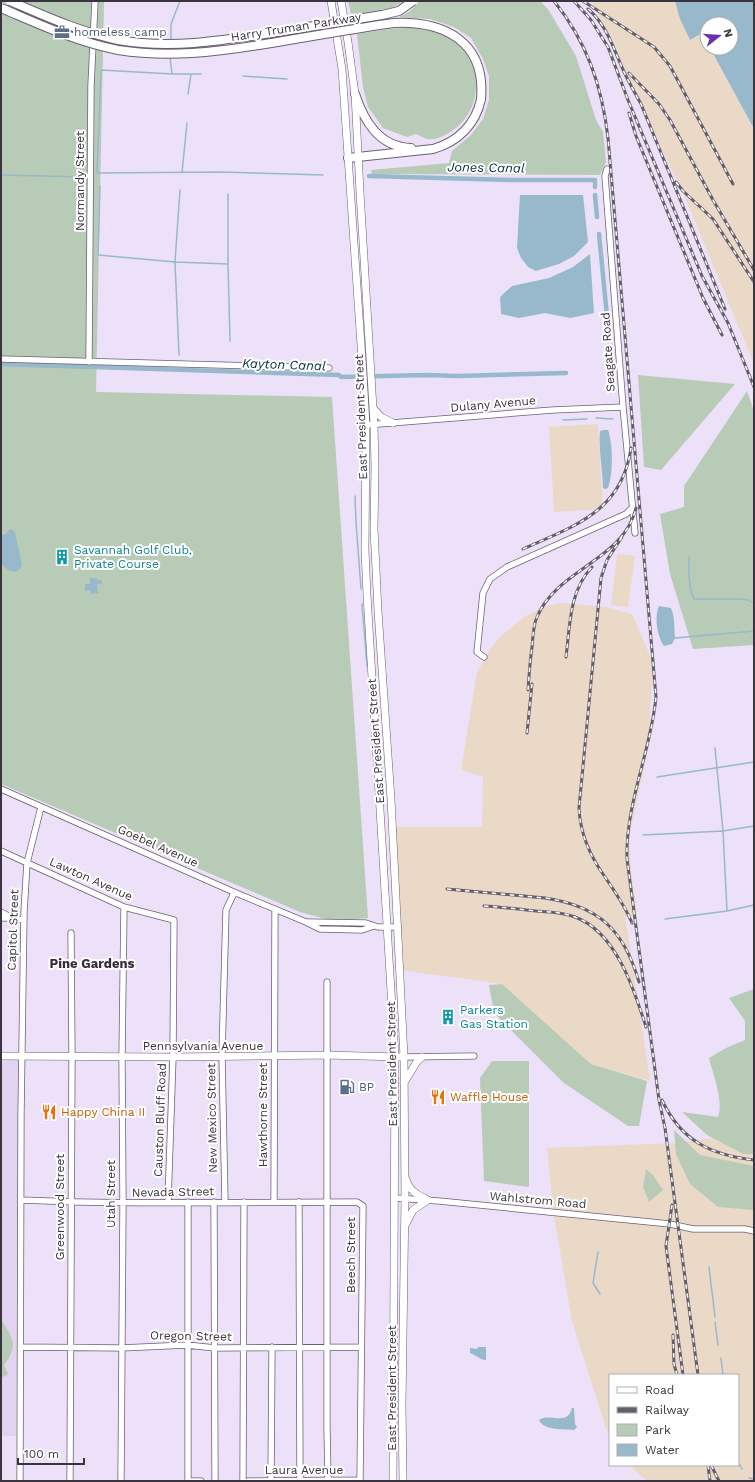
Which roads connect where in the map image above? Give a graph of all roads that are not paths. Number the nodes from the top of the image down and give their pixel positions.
1 (10, 1) edge
2 (95, 1) edge
3 (331, 1) edge
4 (341, 1) edge
5 (413, 1) edge
6 (1, 8) edge
7 (355, 94) junction
8 (433, 149) junction
9 (358, 156) junction
10 (348, 158) junction
11 (606, 169) dead end
12 (1, 359) edge
13 (89, 362) junction
14 (329, 368) dead end
15 (623, 407) junction
16 (373, 408) junction
17 (393, 423) junction
18 (374, 424) junction
19 (366, 425) junction
20 (365, 492) junction
21 (632, 508) junction
22 (374, 529) junction
23 (635, 533) dead end
24 (484, 657) dead end
25 (1, 789) edge
26 (40, 807) junction
27 (1, 851) edge
28 (27, 863) junction
29 (236, 892) junction
30 (124, 907) junction
31 (275, 909) junction
32 (1, 912) edge
33 (1, 918) edge
34 (12, 918) junction
35 (24, 920) junction
36 (174, 920) joint
37 (398, 927) junction
38 (388, 928) junction
39 (71, 933) dead end
40 (327, 982) dead end
41 (326, 1055) junction
42 (1, 1056) edge
43 (21, 1056) junction
44 (72, 1056) junction
45 (222, 1056) junction
46 (474, 1056) dead end
47 (122, 1057) junction
48 (173, 1057) junction
49 (275, 1057) junction
50 (395, 1057) junction
51 (404, 1057) junction
52 (422, 1057) junction
53 (404, 1083) junction
54 (404, 1172) junction
55 (395, 1198) junction
56 (405, 1198) junction
57 (21, 1200) junction
58 (428, 1200) junction
59 (274, 1201) junction
60 (71, 1202) junction
61 (168, 1202) junction
62 (188, 1202) junction
63 (214, 1202) junction
64 (225, 1202) junction
65 (244, 1202) junction
66 (299, 1202) junction
67 (326, 1202) junction
68 (123, 1204) junction
69 (405, 1231) junction
70 (754, 1231) edge
71 (187, 1346) junction
72 (21, 1347) junction
73 (272, 1347) junction
74 (299, 1347) junction
75 (328, 1347) junction
76 (362, 1347) junction
77 (70, 1348) junction
78 (121, 1348) junction
79 (215, 1348) junction
80 (243, 1348) junction
81 (300, 1480) edge
82 (328, 1480) edge
83 (20, 1481) edge
84 (70, 1481) edge
85 (121, 1481) edge
86 (188, 1481) edge
87 (201, 1481) edge
88 (215, 1481) edge
89 (243, 1481) edge
90 (248, 1481) edge
91 (271, 1481) edge
92 (360, 1481) edge
93 (394, 1481) edge
94 (403, 1481) edge

1 - 5 highway, Harry Truman Parkway, bridge
2 - 13 street, Normandy Street
3 - 10 main road, East President Street
4 - 7 main road, East President Street
6 - 8 highway, Harry Truman Parkway, bridge
7 - 8 highway
7 - 9 main road, East President Street
8 - 9 highway
9 - 10 highway
9 - 16 main road, East President Street
10 - 19 main road, East President Street
11 - 15 street, Seagate Road
12 - 13 street
13 - 14 street
15 - 17 street, Dulany Avenue
15 - 21 street, Seagate Road
16 - 17 main road
16 - 18 main road, East President Street
17 - 18 street, Dulany Avenue
18 - 19 street, Dulany Avenue
18 - 22 main road, East President Street
19 - 20 main road, East President Street
20 - 22 main road
20 - 38 main road, East President Street
21 - 23 street, Seagate Road
21 - 24 street
22 - 37 main road, East President Street
25 - 26 street, Goebel Avenue
26 - 28 street, Capitol Street
26 - 29 street, Goebel Avenue
27 - 28 street, Lawton Avenue
28 - 30 street, Lawton Avenue
28 - 35 street, Capitol Street
29 - 31 street, Goebel Avenue
29 - 45 street, New Mexico Street
30 - 36 street, Lawton Avenue
30 - 47 street, Utah Street
31 - 38 street, Goebel Avenue
31 - 49 street, Hawthorne Street
32 - 34 street
33 - 34 street
34 - 35 street
35 - 43 street, Capitol Street
36 - 48 street, Causton Bluff Road
37 - 38 street, Goebel Avenue
37 - 51 main road, East President Street
38 - 50 main road, East President Street
39 - 44 street, Greenwood Street
40 - 41 street
41 - 49 main road, Pennsylvania Avenue
41 - 50 main road, Pennsylvania Avenue
41 - 67 street
42 - 43 main road, Pennsylvania Avenue
43 - 44 main road, Pennsylvania Avenue
43 - 57 street, Capitol Street
44 - 47 main road, Pennsylvania Avenue
44 - 60 street, Greenwood Street
45 - 48 main road, Pennsylvania Avenue
45 - 49 main road, Pennsylvania Avenue
45 - 64 street, New Mexico Street
46 - 52 street
47 - 48 main road, Pennsylvania Avenue
47 - 68 street, Utah Street
48 - 61 street, Causton Bluff Road
49 - 59 street, Hawthorne Street
50 - 51 main road, Pennsylvania Avenue
50 - 55 main road, East President Street
51 - 52 street
51 - 53 main road, East President Street
52 - 53 main road
53 - 54 main road, East President Street
54 - 56 main road, East President Street
54 - 58 main road
55 - 56 street, Wahlstrom Road
55 - 93 main road, East President Street
56 - 58 street, Wahlstrom Road
56 - 69 main road, East President Street
57 - 60 street, Nevada Street
57 - 72 street, Capitol Street
58 - 69 main road
58 - 70 street, Wahlstrom Road
59 - 65 street, Nevada Street
59 - 66 street, Nevada Street
60 - 68 street, Nevada Street
60 - 77 street, Greenwood Street
61 - 62 street, Nevada Street
61 - 68 street, Nevada Street
62 - 63 street, Nevada Street
62 - 71 street
63 - 64 street, Nevada Street
63 - 79 street
64 - 65 street, Nevada Street
65 - 80 street
66 - 67 street, Nevada Street
66 - 74 street
67 - 75 street
67 - 76 street, Beech Street
68 - 78 street, Utah Street
69 - 94 main road, East President Street
71 - 78 street, Oregon Street
71 - 79 street, Oregon Street
71 - 86 street
72 - 77 street, Oregon Street
72 - 83 street, Capitol Street
73 - 74 street, Oregon Street
73 - 80 street, Oregon Street
73 - 91 street
74 - 75 street, Oregon Street
74 - 81 street
75 - 76 street, Oregon Street
75 - 82 street
76 - 92 street, Beech Street
77 - 78 street, Oregon Street
77 - 84 street, Greenwood Street
78 - 85 street, Utah Street
79 - 80 street, Oregon Street
79 - 88 street
80 - 89 street
81 - 82 street, Laura Avenue
81 - 91 street, Laura Avenue
82 - 92 street, Laura Avenue
86 - 87 street
90 - 91 street, Laura Avenue

